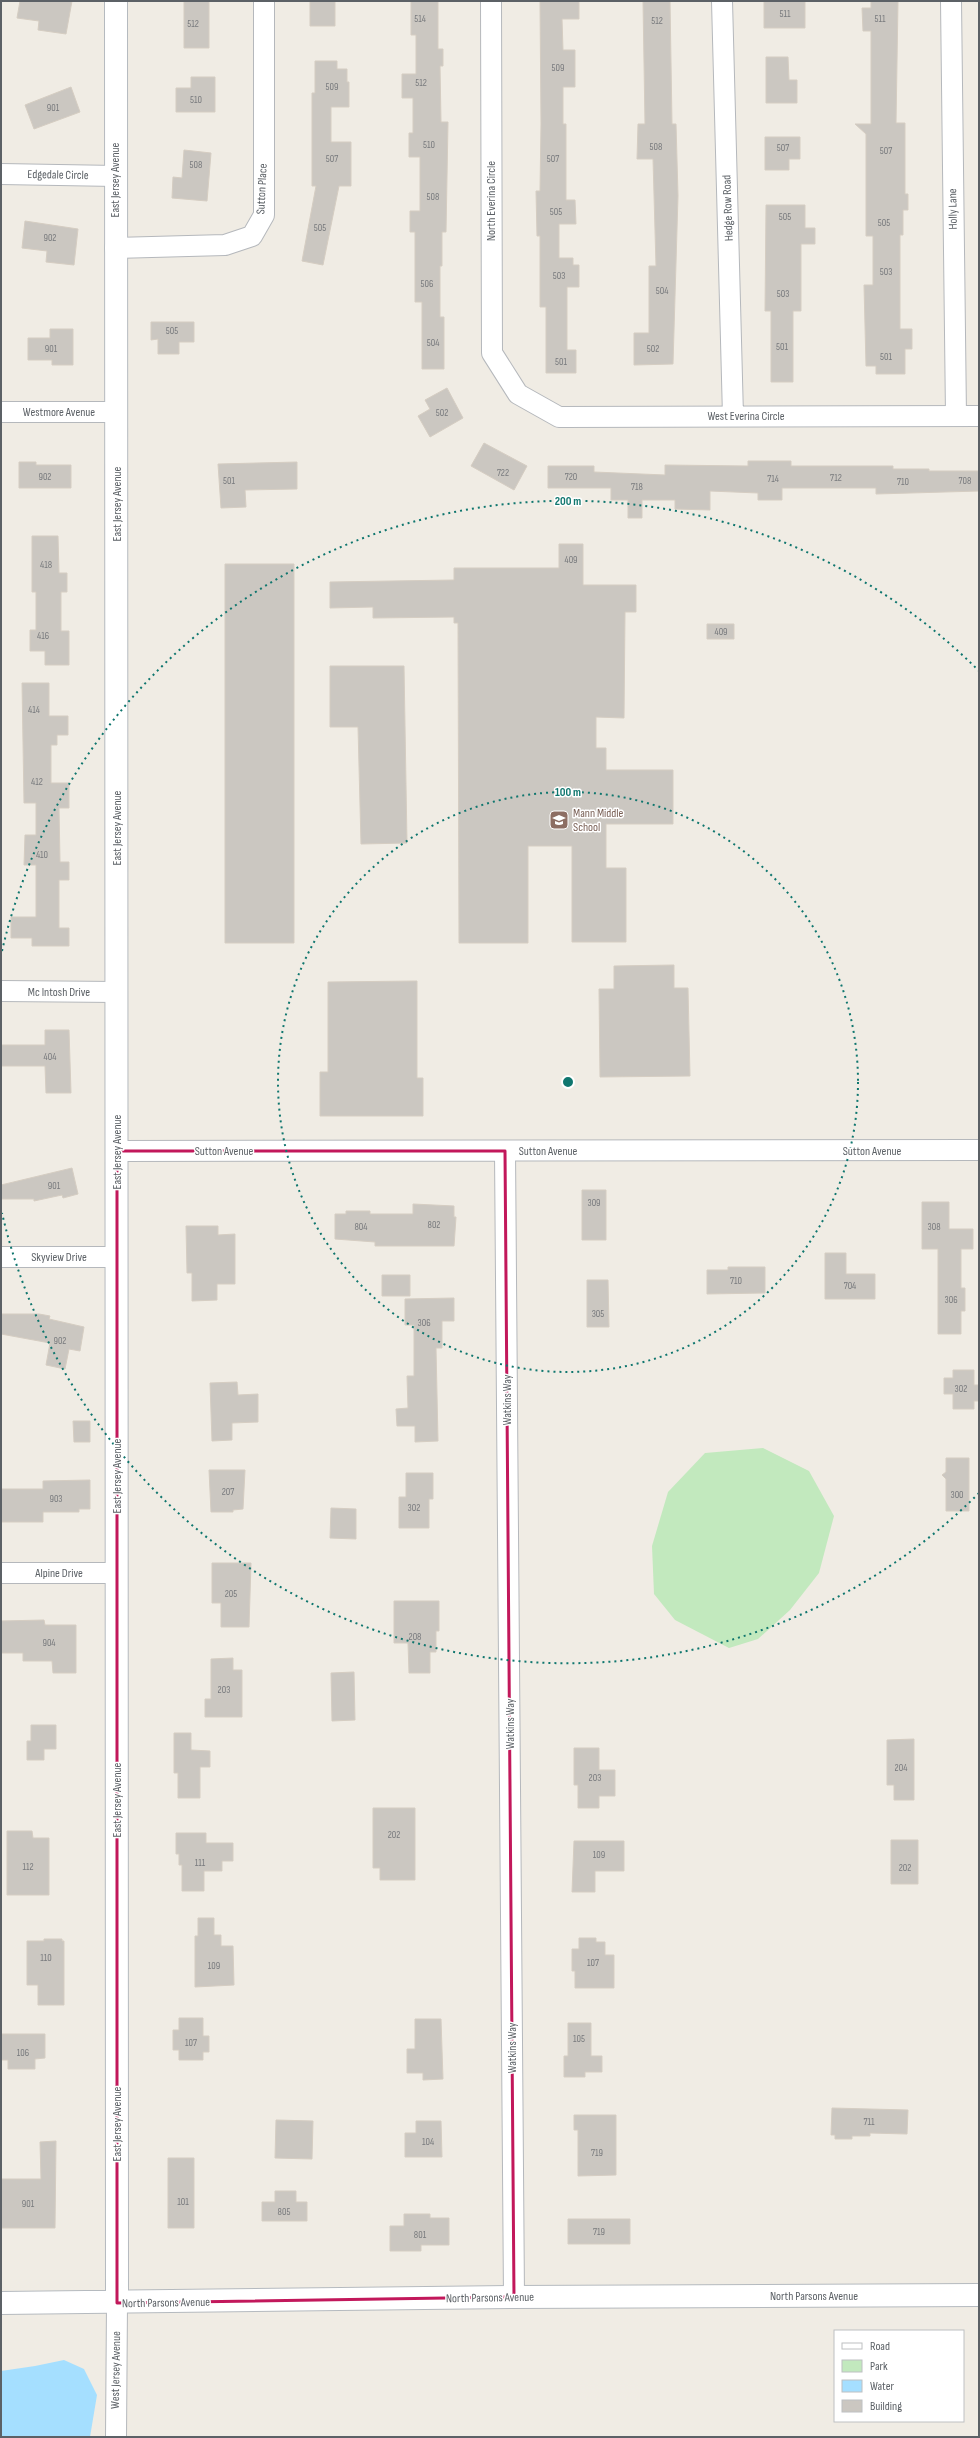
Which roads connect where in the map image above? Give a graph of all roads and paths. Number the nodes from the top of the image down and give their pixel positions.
1 (116, 1) edge
2 (264, 1) edge
3 (491, 1) edge
4 (722, 1) edge
5 (951, 1) edge
6 (1, 174) edge
7 (116, 176) junction
8 (115, 248) junction
9 (518, 394) joint
10 (1, 412) edge
11 (116, 412) junction
12 (733, 416) junction
13 (956, 416) junction
14 (979, 416) edge
15 (1, 991) edge
16 (116, 992) junction
17 (979, 1150) edge
18 (116, 1151) junction
19 (505, 1151) junction
20 (1, 1257) edge
21 (116, 1257) junction
22 (1, 1573) edge
23 (116, 1573) junction
24 (979, 2295) edge
25 (514, 2297) junction
26 (1, 2303) edge
27 (117, 2303) junction
28 (116, 2437) edge

1 - 7 street, East Jersey Avenue
2 - 8 street, Sutton Place
3 - 9 street, North Everina Circle
4 - 12 street, Hedge Row Road
5 - 13 street, Holly Lane
6 - 7 street, Edgedale Circle
7 - 8 street, East Jersey Avenue
8 - 11 street, East Jersey Avenue
9 - 12 street, West Everina Circle
10 - 11 street, Westmore Avenue
11 - 16 street, East Jersey Avenue
12 - 13 street, West Everina Circle
13 - 14 street, West Everina Circle
15 - 16 street, Mc Intosh Drive
16 - 18 street, East Jersey Avenue
17 - 19 street, Sutton Avenue
18 - 19 street, Sutton Avenue
18 - 21 street, East Jersey Avenue
19 - 25 street, Watkins Way
20 - 21 street, Skyview Drive
21 - 23 street, East Jersey Avenue
22 - 23 street, Alpine Drive
23 - 27 street, East Jersey Avenue
24 - 25 street, North Parsons Avenue
25 - 27 street, North Parsons Avenue
26 - 27 street, North Parsons Avenue
27 - 28 street, West Jersey Avenue

